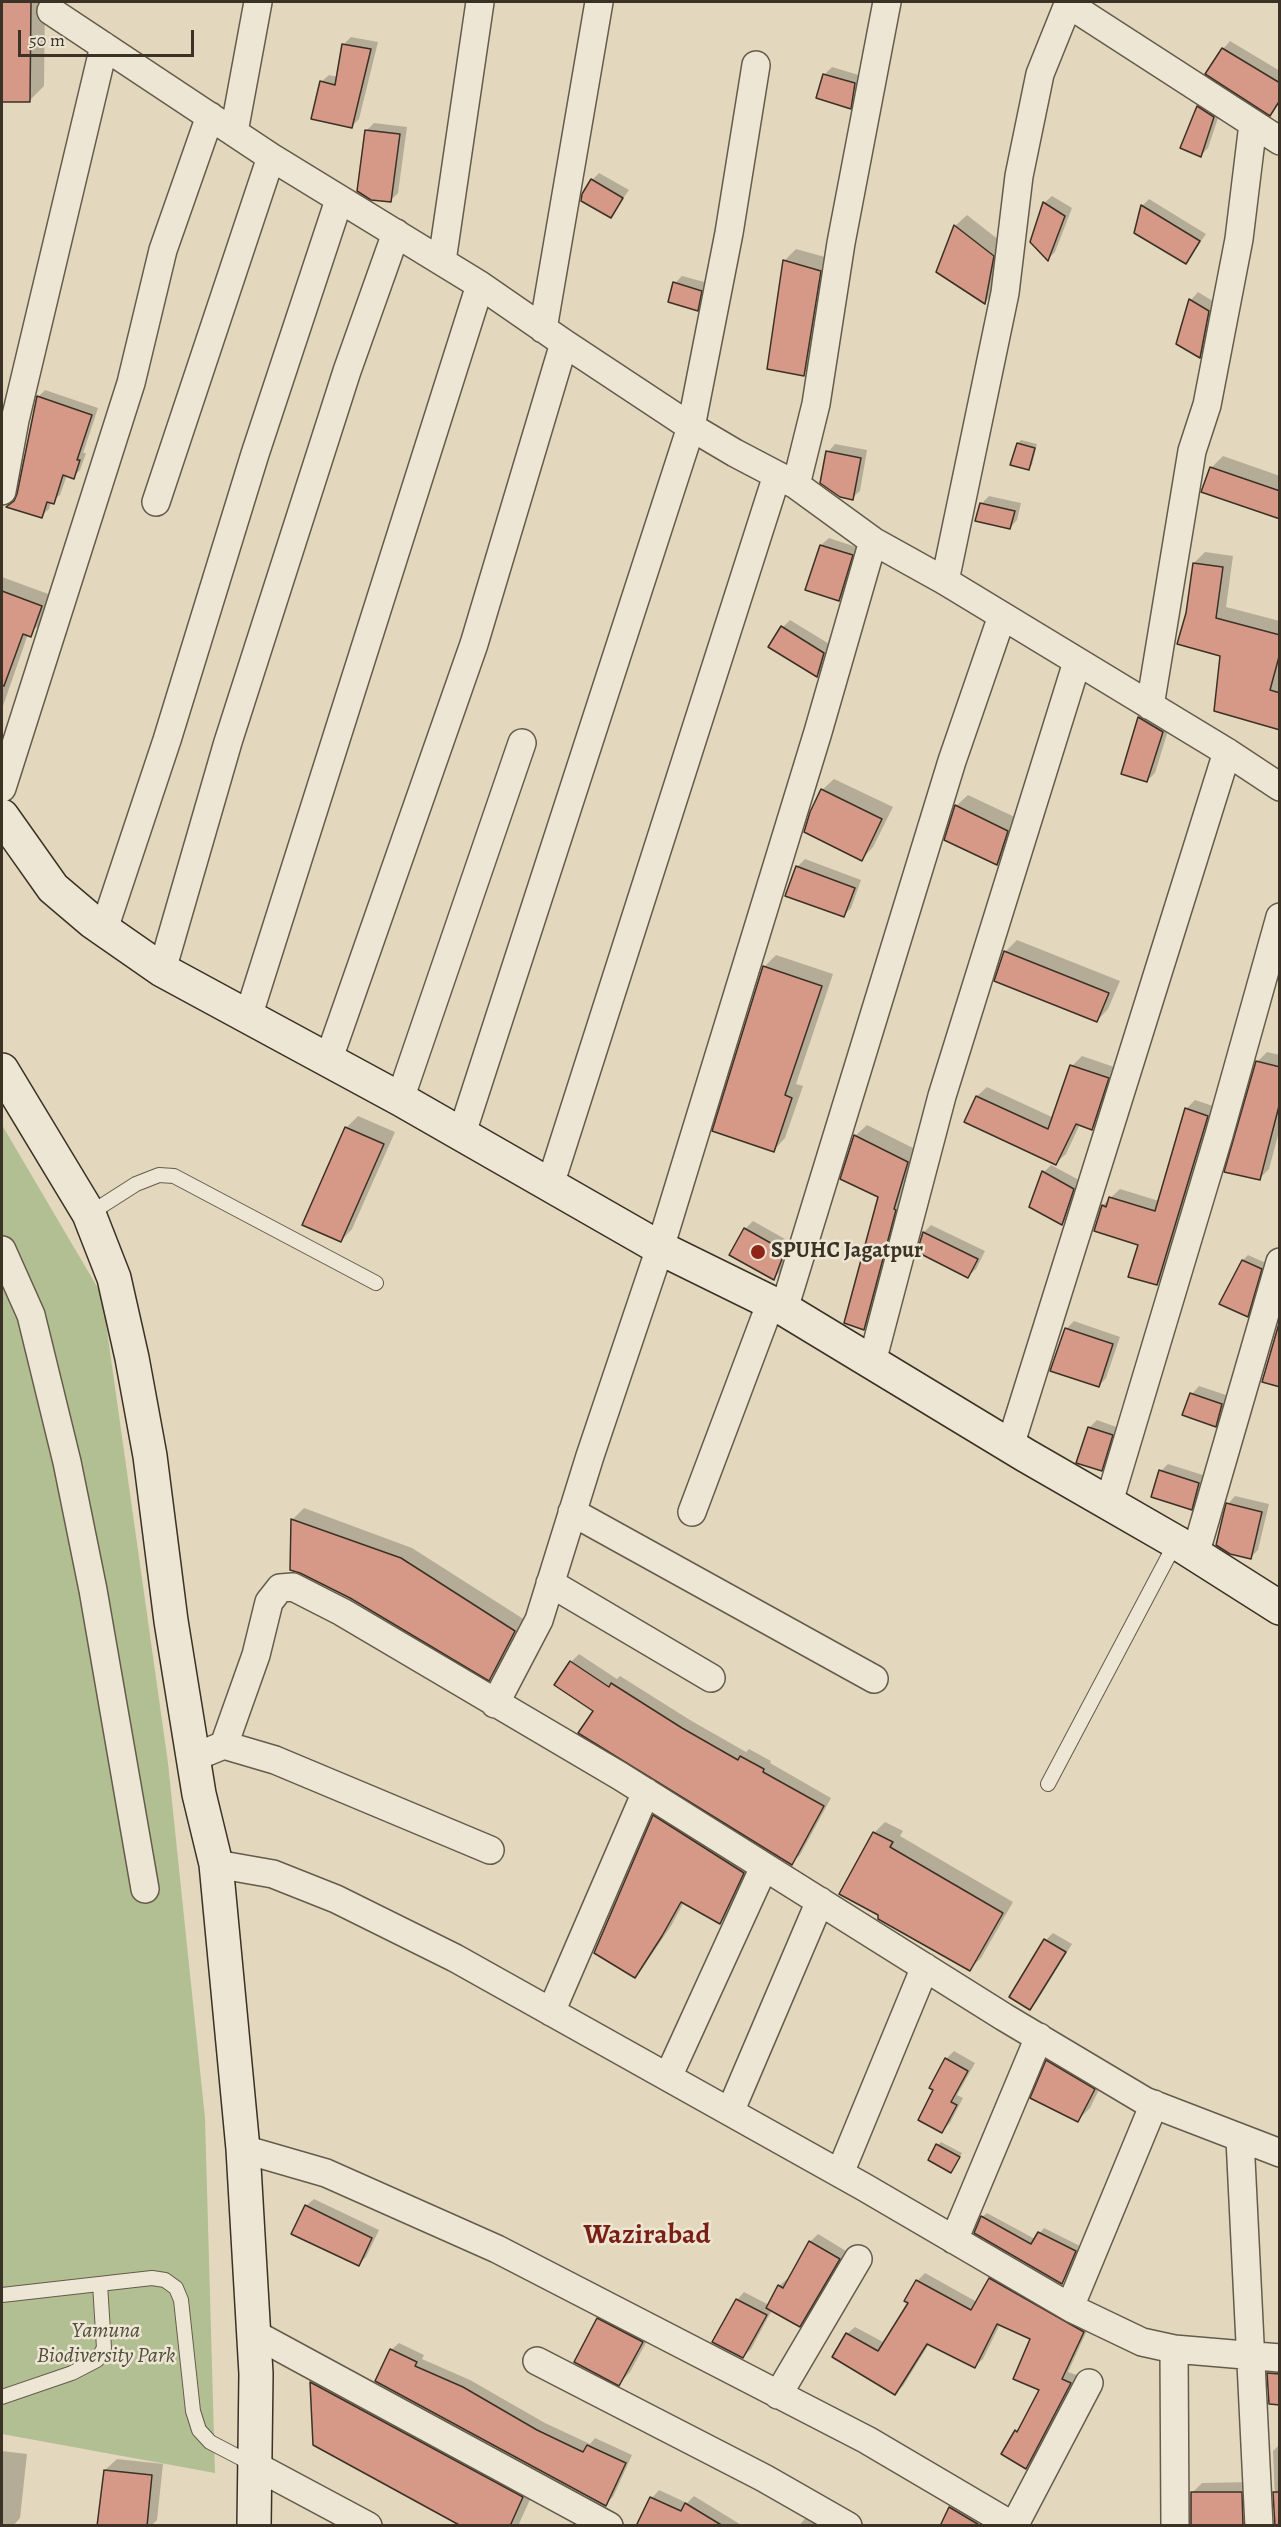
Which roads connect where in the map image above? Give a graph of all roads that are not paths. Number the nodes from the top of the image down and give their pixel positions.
1 (258, 2) edge
2 (480, 2) edge
3 (599, 2) edge
4 (887, 2) edge
5 (1069, 3) edge
6 (51, 11) dead end
7 (104, 46) junction
8 (756, 65) dead end
9 (210, 116) junction
10 (1253, 124) junction
11 (234, 132) junction
12 (1280, 141) edge
13 (271, 157) junction
14 (339, 200) junction
15 (396, 233) junction
16 (442, 261) junction
17 (480, 285) junction
18 (554, 336) junction
19 (691, 427) junction
20 (787, 480) junction
21 (2, 491) edge
22 (156, 502) dead end
23 (873, 541) junction
24 (945, 581) junction
25 (1002, 616) junction
26 (1077, 662) junction
27 (1150, 706) junction
28 (522, 742) dead end
29 (1227, 752) junction
30 (1280, 787) edge
31 (2, 788) edge
32 (2, 816) edge
33 (1280, 917) edge
34 (104, 929) junction
35 (162, 970) junction
36 (248, 1017) junction
37 (328, 1061) junction
38 (2, 1070) edge
39 (400, 1099) junction
40 (461, 1136) junction
41 (549, 1185) junction
42 (89, 1214) junction
43 (660, 1248) junction
44 (2, 1250) edge
45 (1280, 1262) edge
46 (376, 1283) dead end
47 (778, 1306) junction
48 (872, 1362) junction
49 (1010, 1446) junction
50 (1109, 1502) junction
51 (572, 1512) junction
52 (692, 1512) dead end
53 (1186, 1549) junction
54 (550, 1583) junction
55 (1280, 1608) edge
56 (711, 1678) dead end
57 (874, 1679) dead end
58 (495, 1704) junction
59 (209, 1751) junction
60 (1048, 1784) dead end
61 (646, 1792) junction
62 (490, 1850) dead end
63 (216, 1863) junction
64 (765, 1867) junction
65 (145, 1889) dead end
66 (820, 1901) junction
67 (925, 1967) junction
68 (551, 2012) junction
69 (1039, 2037) junction
70 (668, 2077) junction
71 (1154, 2104) junction
72 (730, 2112) junction
73 (1240, 2139) junction
74 (243, 2149) junction
75 (1280, 2153) edge
76 (840, 2173) junction
77 (954, 2240) junction
78 (858, 2259) dead end
79 (100, 2284) junction
80 (2, 2295) edge
81 (1070, 2307) junction
82 (254, 2333) junction
83 (1174, 2349) junction
84 (1252, 2357) junction
85 (1280, 2358) edge
86 (537, 2361) dead end
87 (1089, 2382) dead end
88 (778, 2395) junction
89 (2, 2397) edge
90 (255, 2465) junction
91 (254, 2526) edge
92 (368, 2526) edge
93 (609, 2526) edge
94 (848, 2526) edge
95 (1014, 2526) edge
96 (1176, 2526) edge
97 (1259, 2526) edge

1 - 11 street
2 - 16 street
3 - 18 street
4 - 20 street
5 - 10 street
5 - 24 street
6 - 7 street
7 - 9 street
7 - 21 street
8 - 19 street
9 - 11 street
9 - 31 street
10 - 12 street
10 - 27 street
11 - 13 street
13 - 14 street
13 - 22 street
14 - 15 street
14 - 34 street
15 - 16 street
15 - 35 street
16 - 17 street
17 - 18 street
17 - 36 street
18 - 19 street
18 - 37 street
19 - 20 street
19 - 40 street
20 - 23 street
20 - 41 street
23 - 24 street
23 - 43 street
24 - 25 street
25 - 26 street
25 - 47 street
26 - 27 street
26 - 48 street
27 - 29 street
28 - 39 street
29 - 30 street
29 - 49 street
32 - 34 street
33 - 50 street
34 - 35 street
35 - 36 street
36 - 37 street
37 - 39 street
38 - 42 street
39 - 40 street
40 - 41 street
41 - 43 street
42 - 46 lane
42 - 59 street
43 - 47 street
43 - 51 street
44 - 65 street
45 - 53 street
47 - 48 street
47 - 52 street
48 - 49 street
49 - 50 street
50 - 53 street
51 - 54 street
51 - 57 street
53 - 55 street
53 - 60 lane
54 - 56 street
54 - 58 street
58 - 59 street
58 - 61 street
59 - 62 street
59 - 63 street
61 - 64 street
61 - 68 street
63 - 68 street
63 - 74 street
64 - 66 street
64 - 70 street
66 - 67 street
66 - 72 street
67 - 69 street
67 - 76 street
68 - 70 street
69 - 71 street
69 - 77 street
70 - 72 street
71 - 73 street
71 - 81 street
72 - 76 street
73 - 75 street
73 - 84 street
74 - 82 street
74 - 88 street
76 - 77 street
77 - 81 street
78 - 88 street
79 - 80 lane
79 - 89 lane
79 - 90 lane
81 - 83 street
82 - 90 street
82 - 93 street
83 - 84 street
83 - 96 street
84 - 85 street
84 - 97 street
86 - 94 street
87 - 95 street
88 - 95 street
90 - 91 street
90 - 92 street

